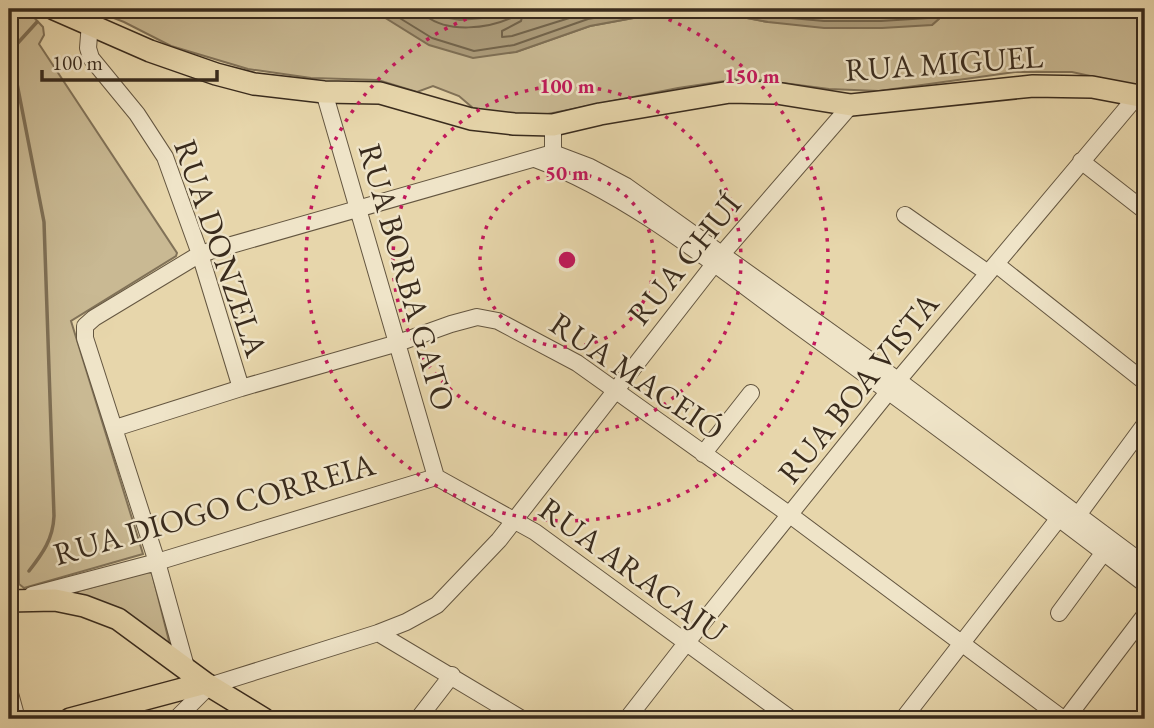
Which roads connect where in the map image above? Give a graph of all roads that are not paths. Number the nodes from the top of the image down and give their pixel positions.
1 (13, 9) edge
2 (54, 9) edge
3 (9, 13) edge
4 (90, 23) junction
5 (324, 92) junction
6 (1141, 96) edge
7 (851, 105) junction
8 (553, 125) junction
9 (553, 153) junction
10 (535, 159) junction
11 (1081, 161) junction
12 (358, 208) junction
13 (1145, 212) edge
14 (905, 215) dead end
15 (200, 254) junction
16 (718, 259) junction
17 (992, 269) junction
18 (398, 343) junction
19 (1145, 382) edge
20 (894, 386) junction
21 (241, 388) junction
22 (614, 390) junction
23 (751, 393) dead end
24 (1145, 425) edge
25 (115, 428) junction
26 (703, 454) junction
27 (436, 477) junction
28 (1078, 514) junction
29 (790, 515) junction
30 (1059, 518) junction
31 (515, 519) junction
32 (1104, 552) junction
33 (157, 562) junction
34 (1145, 565) edge
35 (1145, 584) edge
36 (9, 600) edge
37 (1059, 613) dead end
38 (1145, 615) edge
39 (378, 633) junction
40 (687, 642) junction
41 (962, 642) junction
42 (186, 667) junction
43 (452, 675) junction
44 (207, 684) junction
45 (9, 690) edge
46 (17, 719) edge
47 (70, 719) edge
48 (176, 719) edge
49 (264, 719) edge
50 (418, 719) edge
51 (522, 719) edge
52 (627, 719) edge
53 (791, 719) edge
54 (902, 719) edge
55 (1065, 719) edge

1 - 3 street
2 - 4 main road, RUA MIGUEL
4 - 5 main road, RUA MIGUEL
4 - 15 street, RUA DONZELA
5 - 8 main road, RUA MIGUEL
5 - 12 street, RUA BORBA GATO
6 - 7 main road, RUA MIGUEL
6 - 11 street, RUA BOA VISTA
7 - 8 main road, RUA MIGUEL
7 - 16 street, RUA CHUÍ
8 - 9 street
9 - 10 street
9 - 16 street
10 - 12 street
10 - 16 street
11 - 13 street
11 - 17 street, RUA BOA VISTA
12 - 15 street
12 - 18 street, RUA BORBA GATO
14 - 17 street
15 - 21 street, RUA DONZELA
15 - 25 street
16 - 20 street
16 - 22 street, RUA CHUÍ
17 - 19 street
17 - 20 street, RUA BOA VISTA
18 - 21 street, RUA MACEIÓ
18 - 22 street, RUA MACEIÓ
18 - 27 street, RUA BORBA GATO
20 - 28 street
20 - 29 street, RUA BOA VISTA
20 - 30 street
21 - 25 street, RUA MACEIÓ
22 - 26 street, RUA MACEIÓ
22 - 31 street, RUA CHUÍ
23 - 26 street
24 - 28 street
25 - 33 street
26 - 29 street, RUA MACEIÓ
27 - 31 street, RUA ARACAJU
27 - 33 street, RUA DIOGO CORREIA
28 - 30 street
28 - 34 street
29 - 40 street, RUA BOA VISTA
29 - 41 street, RUA MACEIÓ
30 - 32 street
30 - 41 street
31 - 39 street, RUA CHUÍ
31 - 40 street, RUA ARACAJU
32 - 35 street
32 - 37 street
33 - 36 street, RUA DIOGO CORREIA
33 - 42 street
36 - 42 main road
38 - 55 street
39 - 43 street
39 - 44 street, RUA CHUÍ
40 - 52 street, RUA BOA VISTA
40 - 53 street, RUA ARACAJU
41 - 54 street
41 - 55 street, RUA MACEIÓ
42 - 44 main road
43 - 50 street
43 - 51 street
44 - 47 main road
44 - 48 street
44 - 49 main road
45 - 46 street

